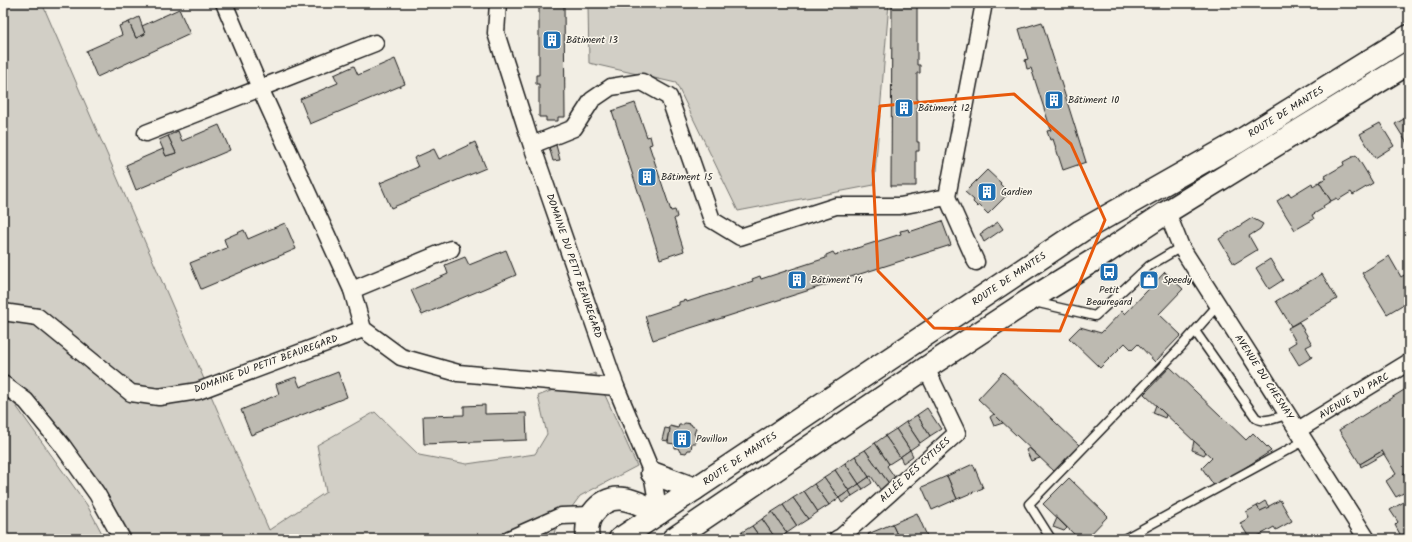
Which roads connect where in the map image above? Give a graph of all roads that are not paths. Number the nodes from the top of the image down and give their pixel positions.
1 (224, 3) edge
2 (498, 3) edge
3 (984, 3) edge
4 (1409, 36) edge
5 (375, 43) dead end
6 (1409, 63) edge
7 (260, 88) junction
8 (146, 133) dead end
9 (532, 145) junction
10 (947, 197) junction
11 (1167, 212) junction
12 (1181, 247) junction
13 (452, 249) dead end
14 (976, 262) dead end
15 (352, 290) junction
16 (1028, 301) junction
17 (1218, 305) junction
18 (3, 312) edge
19 (363, 329) junction
20 (1195, 331) junction
21 (1409, 362) edge
22 (926, 368) junction
23 (3, 384) edge
24 (616, 387) junction
25 (1288, 414) junction
26 (1301, 435) junction
27 (652, 473) junction
28 (695, 489) junction
29 (659, 513) junction
30 (591, 515) junction
31 (840, 538) edge
32 (122, 539) edge
33 (509, 539) edge
34 (588, 539) edge
35 (620, 539) edge
36 (665, 539) edge
37 (673, 539) edge
38 (1051, 539) edge
39 (1124, 539) edge
40 (1367, 539) edge

1 - 7 street
2 - 9 street, DOMAINE DU PETIT BEAUREGARD
3 - 10 street
4 - 28 main road, ROUTE DE MANTES
5 - 7 street
6 - 11 main road
7 - 8 street
7 - 15 street
9 - 10 street
9 - 24 street, DOMAINE DU PETIT BEAUREGARD
10 - 14 street
11 - 12 street, AVENUE DU CHESNAY
11 - 16 main road
12 - 16 lane
12 - 17 street, AVENUE DU CHESNAY
13 - 15 street
15 - 19 street
16 - 22 main road
17 - 20 lane
17 - 25 street, AVENUE DU CHESNAY
18 - 19 street, DOMAINE DU PETIT BEAUREGARD
19 - 24 street
20 - 25 lane
20 - 38 lane
21 - 26 street, AVENUE DU PARC
22 - 31 street, ALLÉE DES CYTISES
22 - 37 main road
23 - 32 street
24 - 27 street, DOMAINE DU PETIT BEAUREGARD
25 - 26 street, AVENUE DU CHESNAY
26 - 39 lane
26 - 40 street, AVENUE DU CHESNAY
27 - 28 main road
27 - 29 street, DOMAINE DU PETIT BEAUREGARD
28 - 29 main road, ROUTE DE MANTES
29 - 30 main road
29 - 35 main road, ROUTE DE MANTES
29 - 36 main road
30 - 33 street
30 - 34 main road

